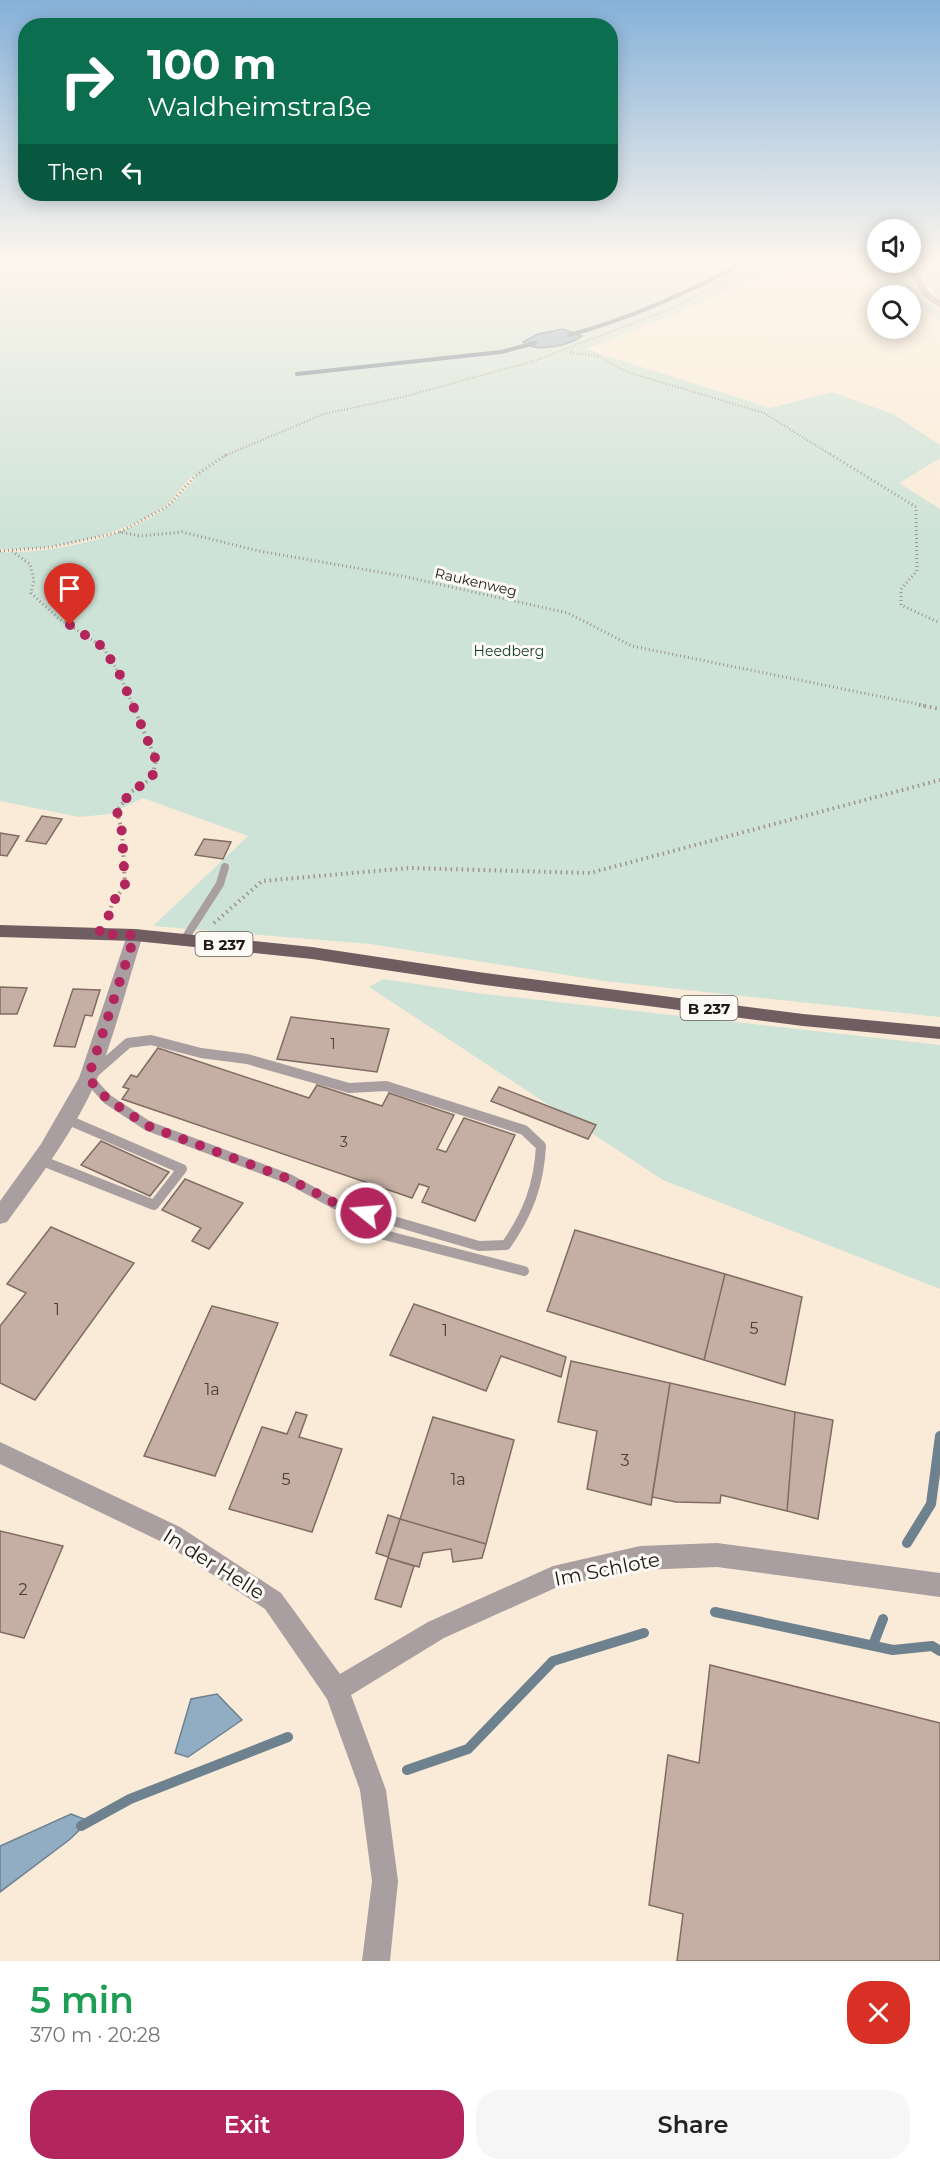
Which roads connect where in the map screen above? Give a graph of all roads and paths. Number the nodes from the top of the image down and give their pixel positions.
1 (564, 351) edge
2 (571, 351) edge
3 (120, 532) junction
4 (0, 551) edge
5 (12, 551) junction
6 (940, 623) edge
7 (940, 709) edge
8 (940, 780) edge
9 (225, 867) dead end
10 (0, 931) edge
11 (98, 934) junction
12 (135, 935) junction
13 (188, 940) junction
14 (940, 1033) edge
15 (88, 1078) junction
16 (66, 1119) junction
17 (40, 1160) junction
18 (366, 1213) junction
19 (0, 1216) edge
20 (524, 1271) dead end
21 (0, 1453) edge
22 (940, 1585) edge
23 (336, 1690) junction
24 (376, 1961) edge

1 - 3 path
2 - 6 path
3 - 5 path, Raukenweg
3 - 7 path, Raukenweg
4 - 5 path, Raukenweg
5 - 11 path
8 - 13 path
9 - 13 lane
10 - 11 main road, B 237
11 - 12 main road, B 237
12 - 13 main road, B 237
12 - 15 street
13 - 14 main road, B 237
15 - 16 street
15 - 18 lane
15 - 18 lane
16 - 17 street
16 - 17 lane
17 - 19 street
18 - 20 lane
21 - 23 street, In der Helle
22 - 23 street, Im Schlote
23 - 24 street, In der Helle

